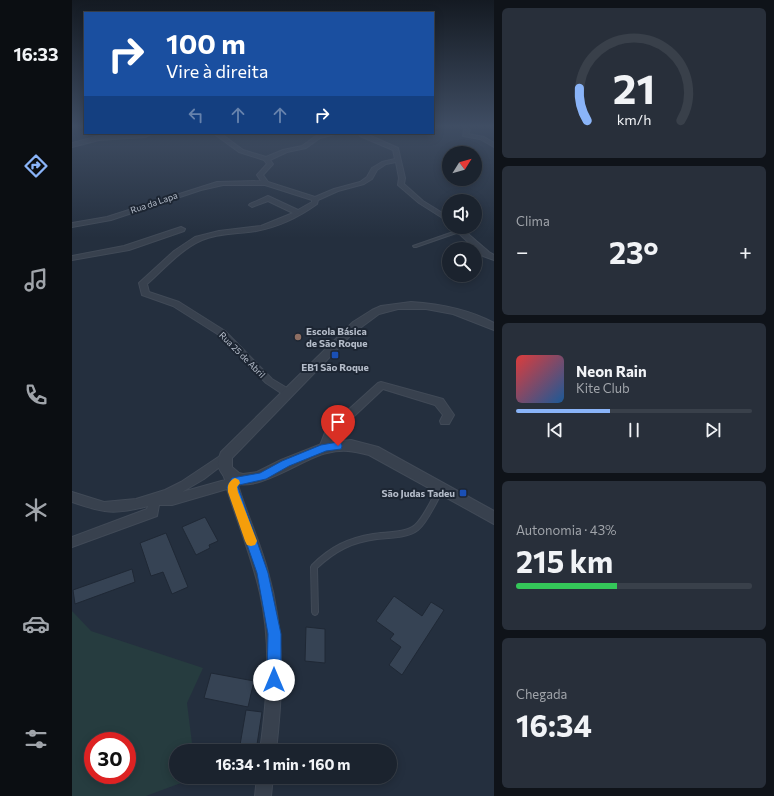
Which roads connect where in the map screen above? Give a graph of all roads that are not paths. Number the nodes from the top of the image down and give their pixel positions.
1 (270, 164) edge
2 (384, 164) edge
3 (399, 164) edge
4 (260, 175) junction
5 (236, 182) junction
6 (266, 183) junction
7 (315, 199) junction
8 (252, 205) dead end
9 (298, 213) junction
10 (442, 216) edge
11 (72, 225) edge
12 (181, 229) dead end
13 (445, 234) edge
14 (464, 234) edge
15 (415, 246) dead end
16 (72, 258) edge
17 (494, 258) edge
18 (494, 327) edge
19 (288, 392) junction
20 (445, 421) dead end
21 (324, 448) junction
22 (230, 476) junction
23 (441, 488) junction
24 (72, 497) edge
25 (154, 500) junction
26 (494, 518) edge
27 (72, 542) edge
28 (316, 612) dead end
29 (269, 744) edge
30 (264, 784) edge
31 (263, 796) edge

1 - 4 street
2 - 7 street, Rua 25 de Abril
3 - 10 street
4 - 5 street
4 - 6 street
5 - 6 street
5 - 11 street, Rua da Lapa
6 - 7 street
7 - 9 street, Rua 25 de Abril
8 - 9 street
9 - 19 street, Rua 25 de Abril
12 - 16 street
13 - 15 lane
14 - 17 street
18 - 19 street
19 - 22 street
20 - 21 street
21 - 22 street
21 - 23 street
22 - 25 street
22 - 25 street
22 - 29 street
23 - 26 street
23 - 28 lane
24 - 25 street
25 - 27 street
30 - 31 street

